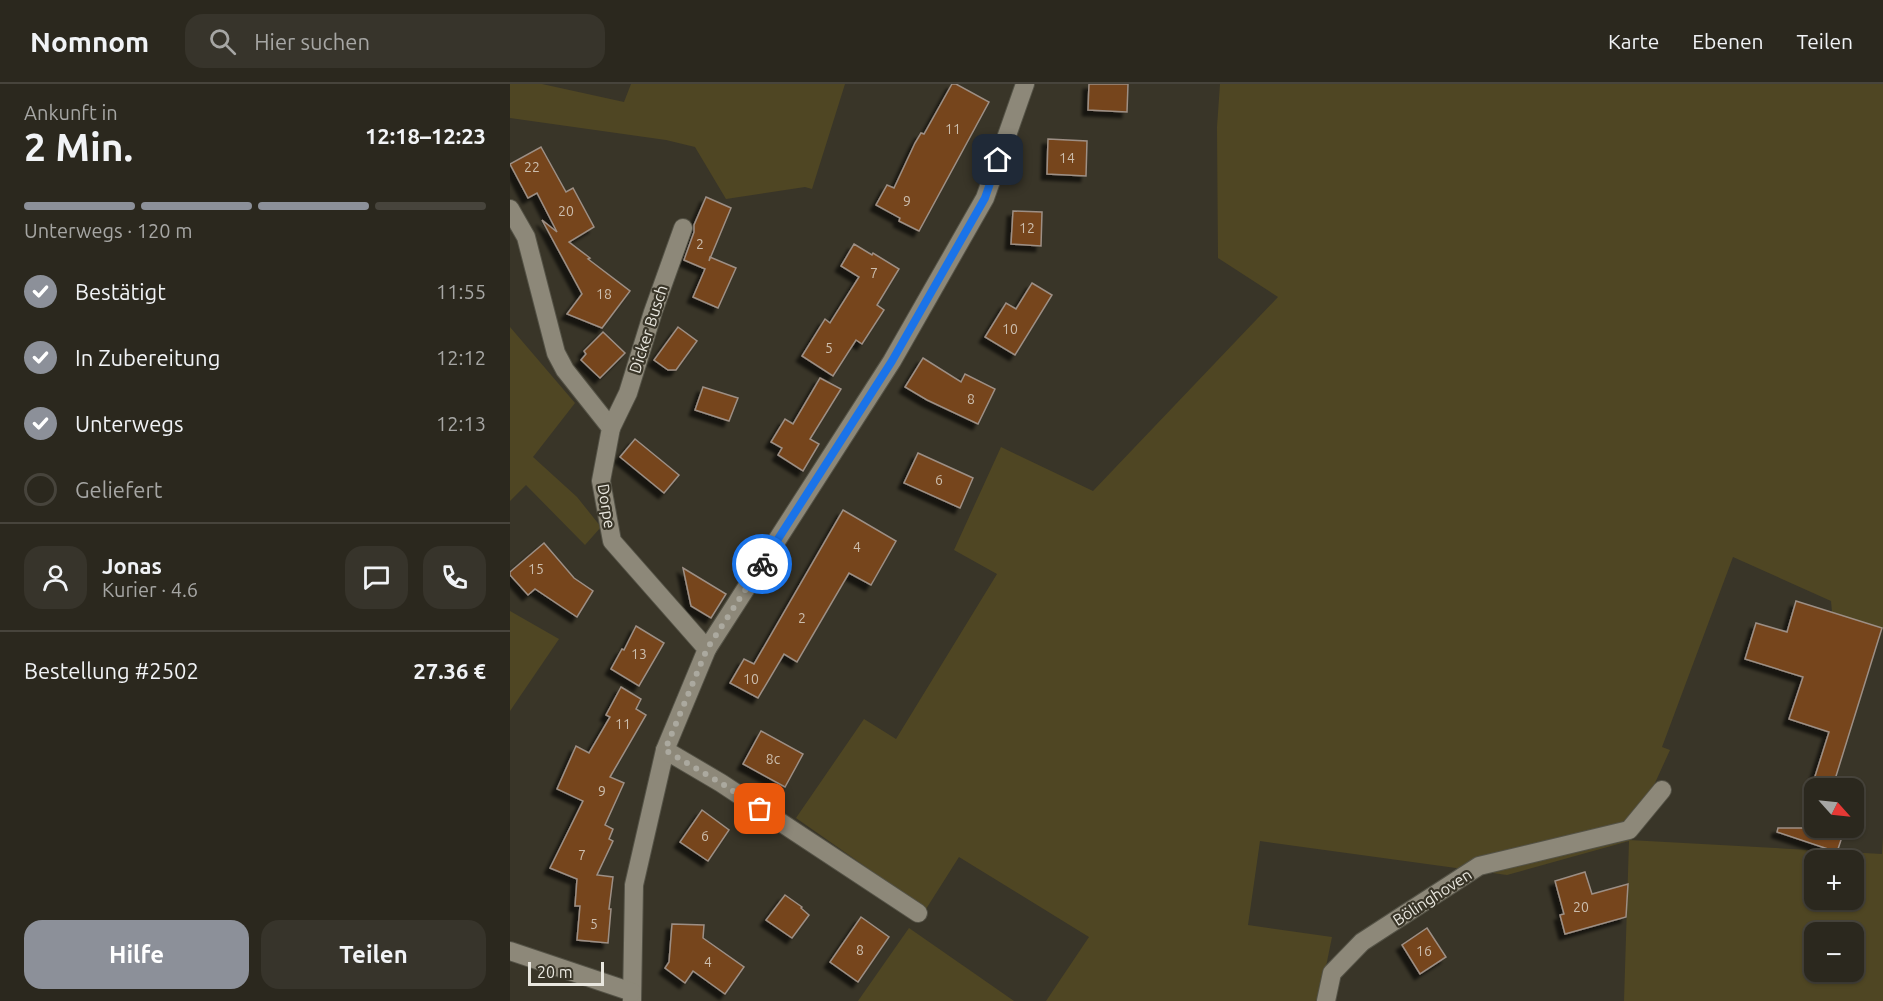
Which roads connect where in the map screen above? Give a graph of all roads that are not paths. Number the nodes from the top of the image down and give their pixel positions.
1 (1025, 84) edge
2 (510, 209) edge
3 (683, 228) dead end
4 (611, 428) junction
5 (707, 649) junction
6 (665, 750) junction
7 (1662, 790) dead end
8 (918, 913) dead end
9 (510, 951) edge
10 (632, 997) edge
11 (1326, 1001) edge

1 - 5 street
2 - 4 street
3 - 4 street, Dicker Busch
4 - 5 street, Dorpe
5 - 6 street
6 - 8 street
6 - 10 street
7 - 11 street, Bölinghoven
9 - 10 street

